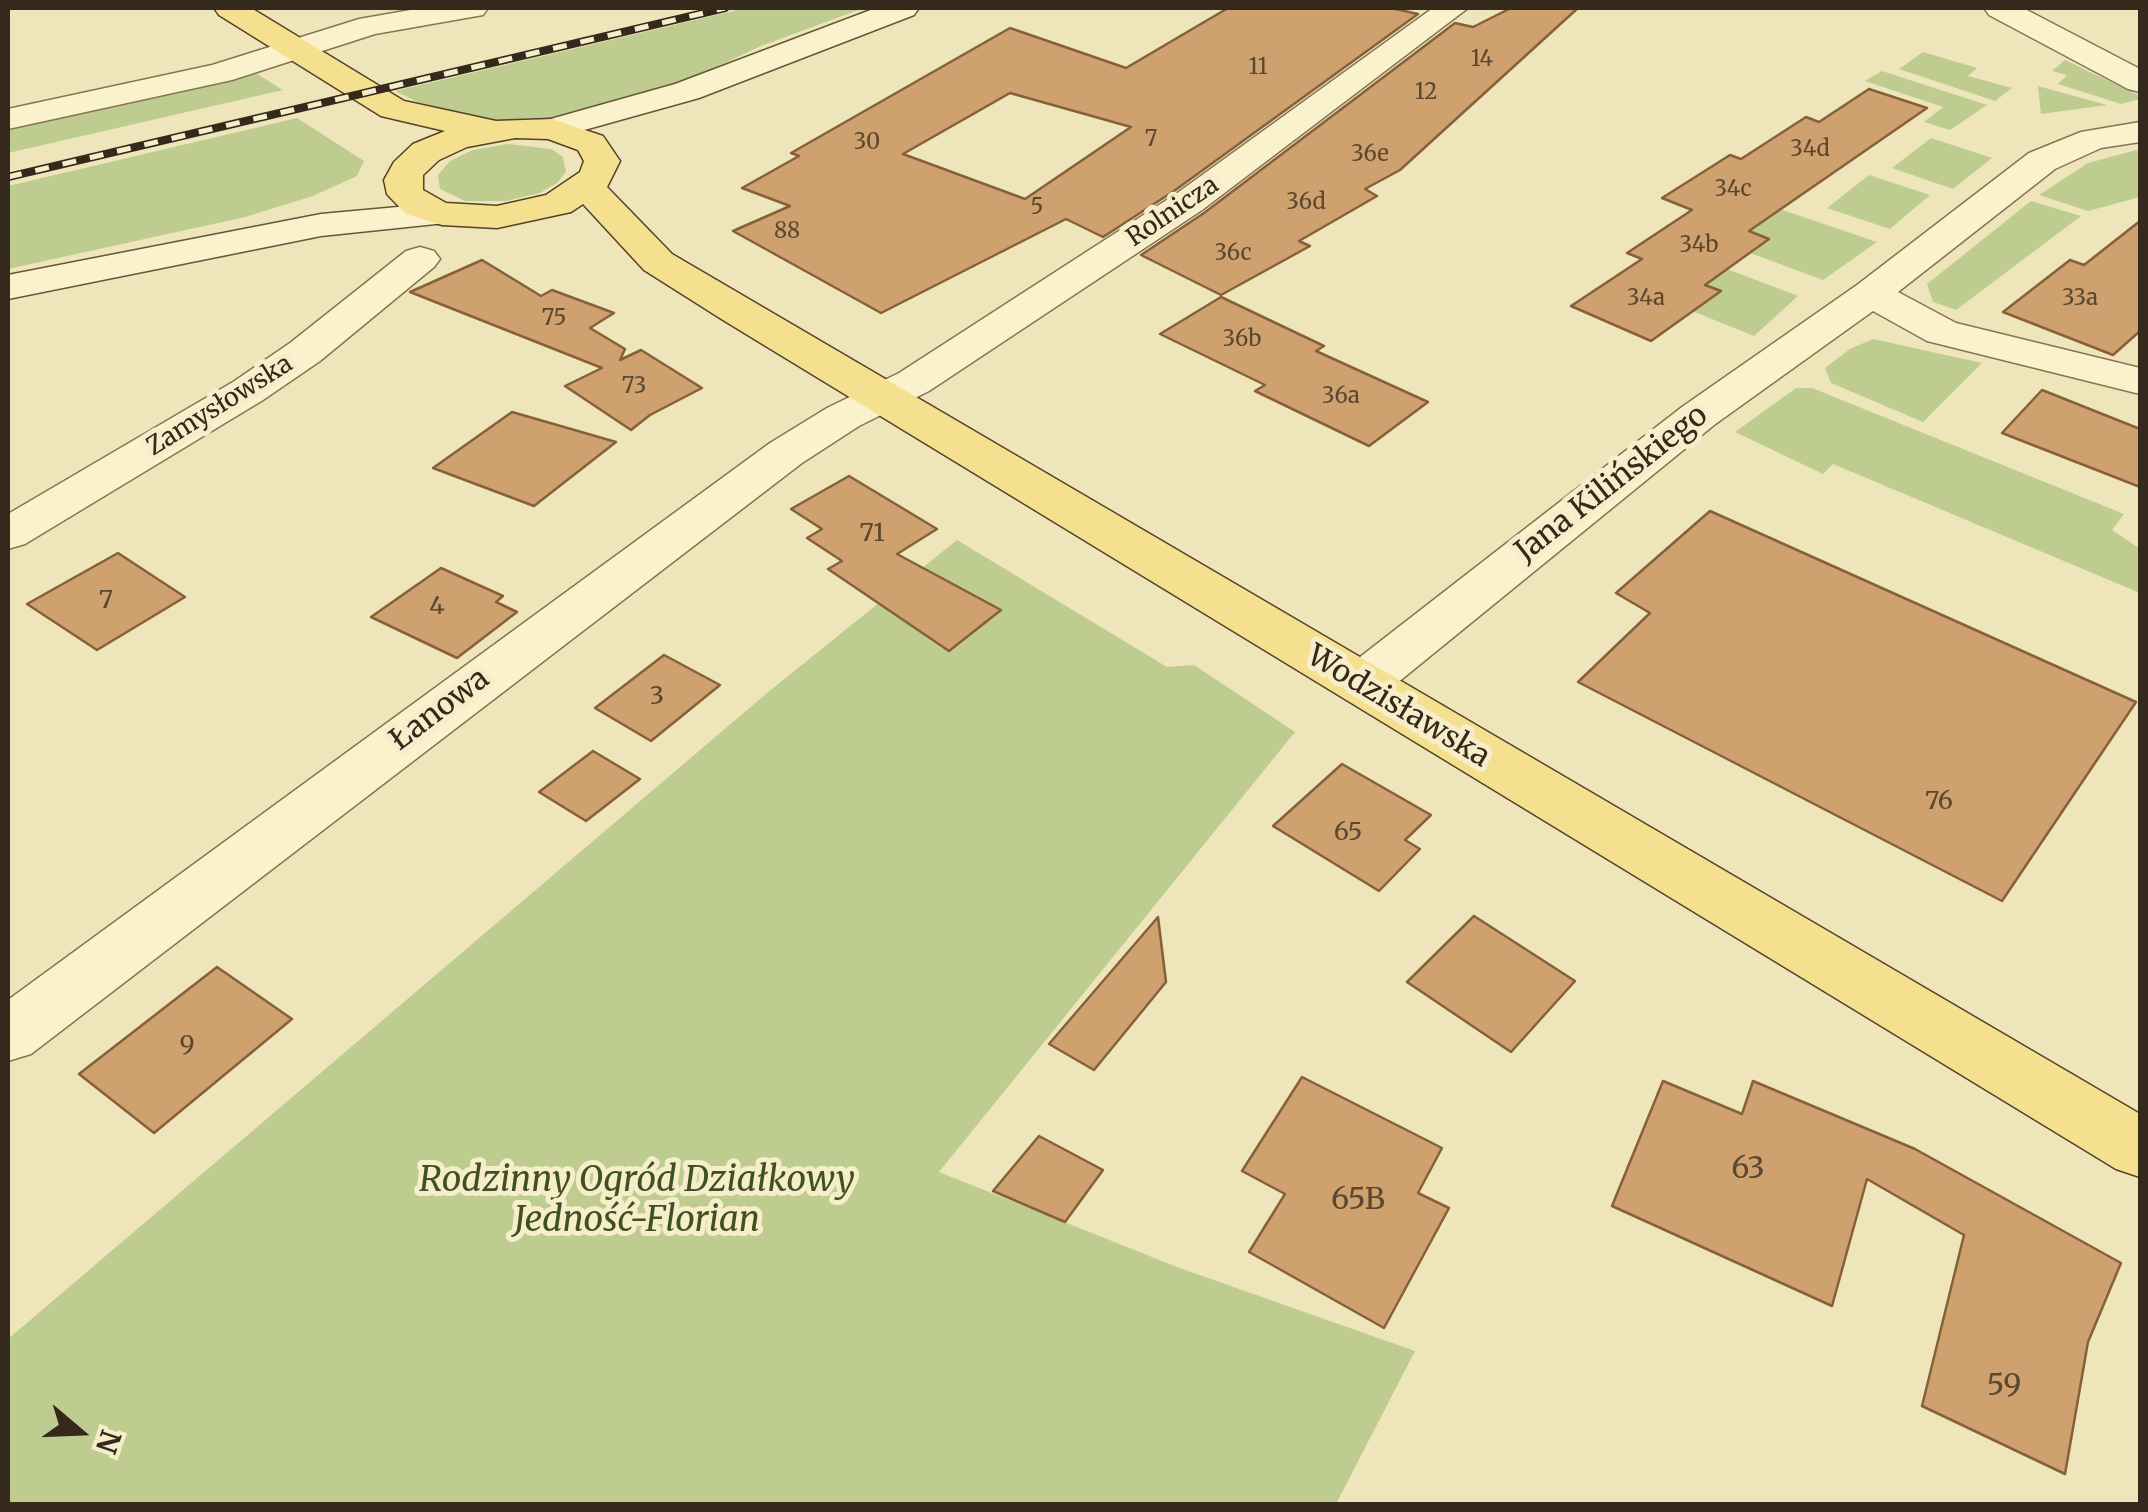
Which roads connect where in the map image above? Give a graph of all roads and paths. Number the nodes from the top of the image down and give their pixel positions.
1 (230, 8) edge
2 (472, 8) edge
3 (903, 8) edge
4 (1452, 8) edge
5 (2000, 8) edge
6 (296, 50) junction
7 (2140, 82) edge
8 (687, 91) junction
9 (394, 110) junction
10 (8, 119) edge
11 (552, 129) junction
12 (493, 130) junction
13 (2140, 132) edge
14 (416, 161) junction
15 (594, 171) junction
16 (442, 214) junction
17 (496, 218) junction
18 (420, 259) dead end
19 (658, 262) junction
20 (118, 263) junction
21 (8, 287) edge
22 (1871, 294) junction
23 (2140, 381) edge
24 (882, 398) junction
25 (8, 534) edge
26 (1361, 684) junction
27 (8, 1035) edge
28 (2140, 1148) edge

1 - 6 main road
2 - 6 street
3 - 8 street
4 - 24 street, Rolnicza
5 - 7 street
6 - 9 main road
6 - 10 street
8 - 11 street
8 - 15 street
9 - 12 main road
9 - 14 main road
11 - 12 main road
11 - 15 main road, Wodzisławska
12 - 14 main road
13 - 22 street, Jana Kilińskiego
14 - 16 main road
14 - 20 street
15 - 17 main road
15 - 19 main road, Wodzisławska
16 - 17 main road
16 - 20 street
17 - 19 main road, Wodzisławska
18 - 25 street, Zamysłowska
19 - 24 main road, Wodzisławska
20 - 21 street
22 - 23 street
22 - 26 street, Jana Kilińskiego
24 - 26 main road, Wodzisławska
24 - 27 street, Łanowa
26 - 28 main road, Wodzisławska

